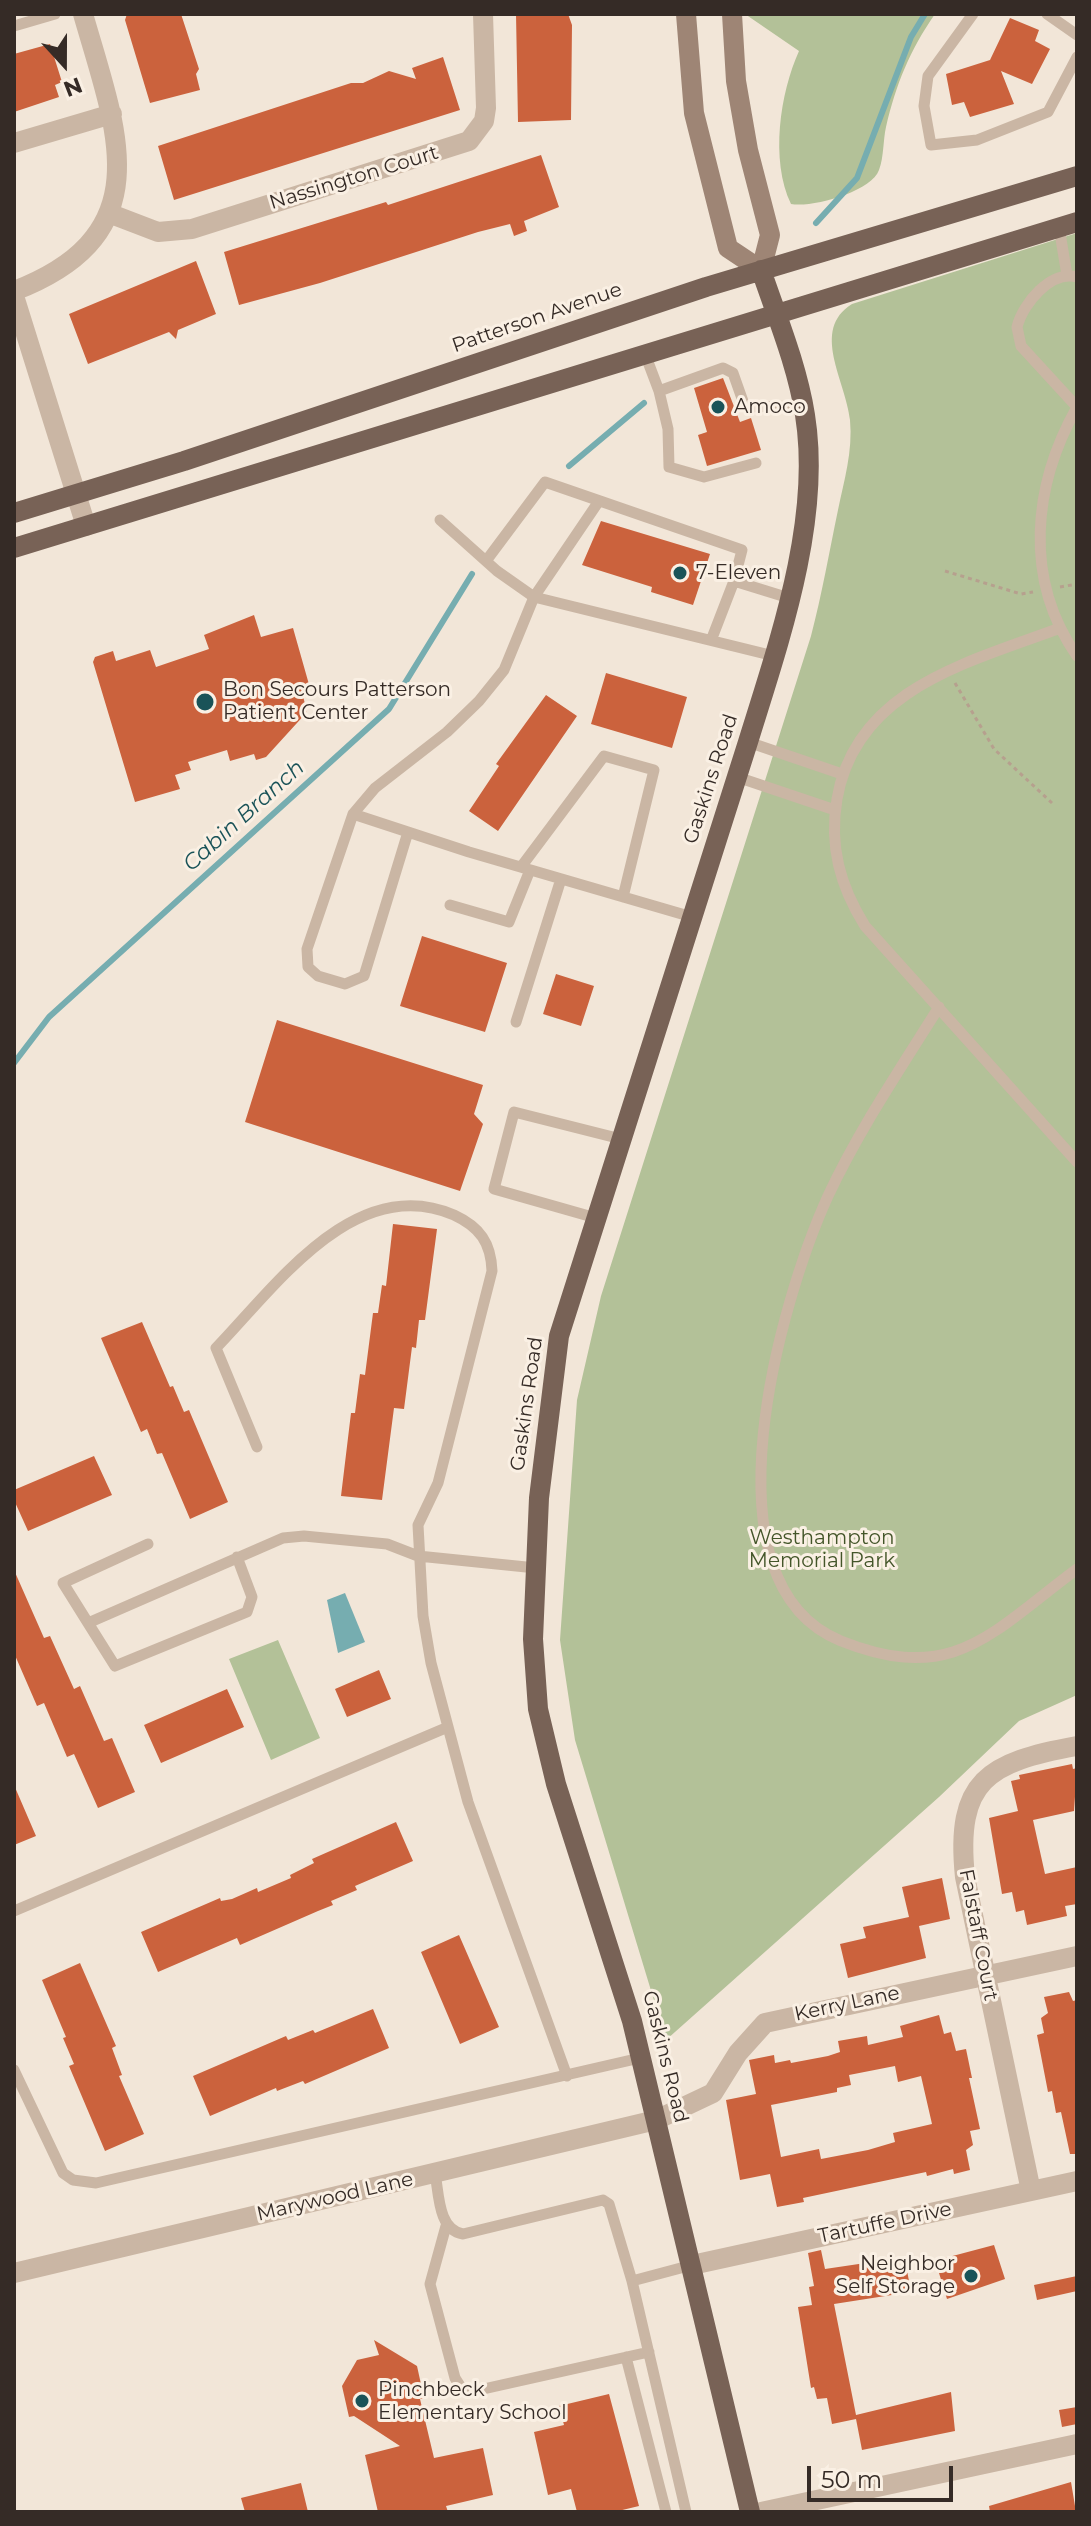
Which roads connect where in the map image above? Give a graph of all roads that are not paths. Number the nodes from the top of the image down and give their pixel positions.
1 (55, 14) edge
2 (83, 14) edge
3 (483, 14) edge
4 (686, 14) edge
5 (732, 14) edge
6 (973, 14) edge
7 (1047, 14) edge
8 (14, 26) edge
9 (1077, 35) edge
10 (1077, 57) edge
11 (112, 114) junction
12 (14, 143) edge
13 (1077, 176) edge
14 (111, 214) junction
15 (1068, 225) edge
16 (761, 270) junction
17 (1072, 276) edge
18 (14, 294) edge
19 (776, 314) junction
20 (645, 354) junction
21 (659, 391) junction
22 (803, 406) junction
23 (1077, 407) edge
24 (756, 463) dead end
25 (76, 493) junction
26 (599, 501) junction
27 (14, 513) edge
28 (440, 520) dead end
29 (86, 526) junction
30 (14, 548) edge
31 (486, 561) junction
32 (734, 581) junction
33 (534, 597) junction
34 (789, 598) junction
35 (1060, 628) junction
36 (712, 638) junction
37 (774, 656) junction
38 (1077, 656) edge
39 (748, 742) junction
40 (842, 774) junction
41 (737, 777) junction
42 (835, 810) junction
43 (353, 814) junction
44 (408, 832) junction
45 (526, 869) junction
46 (561, 879) junction
47 (623, 897) junction
48 (450, 905) dead end
49 (692, 917) junction
50 (939, 1007) junction
51 (516, 1022) dead end
52 (621, 1139) junction
53 (1077, 1162) edge
54 (596, 1218) junction
55 (257, 1447) dead end
56 (148, 1544) dead end
57 (418, 1556) junction
58 (237, 1557) junction
59 (536, 1568) junction
60 (1077, 1569) edge
61 (88, 1623) junction
62 (448, 1727) junction
63 (1077, 1746) edge
64 (14, 1911) edge
65 (1077, 1956) edge
66 (986, 1975) junction
67 (640, 2058) junction
68 (14, 2070) edge
69 (567, 2076) junction
70 (656, 2120) junction
71 (435, 2173) junction
72 (1077, 2181) edge
73 (1031, 2191) junction
74 (446, 2226) junction
75 (692, 2265) junction
76 (14, 2273) edge
77 (632, 2281) junction
78 (649, 2352) junction
79 (626, 2357) junction
80 (1077, 2444) edge
81 (666, 2512) edge
82 (686, 2512) edge
83 (750, 2512) edge
84 (761, 2512) edge

1 - 8 lane
2 - 11 street
3 - 14 street, Nassington Court
4 - 16 main road
5 - 16 main road
6 - 10 lane
7 - 9 lane
11 - 12 street
11 - 14 street
13 - 16 main road, Patterson Avenue
14 - 18 street
15 - 17 lane
15 - 19 main road
16 - 19 main road, Gaskins Road
16 - 25 main road, Patterson Avenue
17 - 23 lane
18 - 25 street
19 - 20 main road
19 - 22 main road, Gaskins Road
20 - 21 lane
20 - 29 main road
21 - 22 lane
21 - 24 lane
22 - 34 main road, Gaskins Road
23 - 35 lane
25 - 27 main road, Patterson Avenue
25 - 29 street
26 - 31 lane
26 - 32 lane
26 - 33 lane
28 - 31 lane
29 - 30 main road
31 - 33 lane
32 - 34 lane
32 - 36 lane
33 - 36 lane
33 - 43 lane
34 - 37 main road, Gaskins Road
35 - 38 lane
35 - 40 lane
36 - 37 lane
37 - 39 main road, Gaskins Road
39 - 40 lane
39 - 41 main road, Gaskins Road
40 - 42 lane
41 - 42 lane
41 - 49 main road, Gaskins Road
42 - 50 lane
43 - 44 lane
43 - 44 lane
44 - 45 lane
45 - 46 lane
45 - 47 lane
45 - 48 lane
46 - 47 lane
46 - 51 lane
47 - 49 lane
49 - 52 main road, Gaskins Road
50 - 53 lane
50 - 60 lane
52 - 54 main road, Gaskins Road
52 - 54 lane
54 - 59 main road, Gaskins Road
55 - 57 lane
56 - 61 lane
57 - 58 lane
57 - 59 lane
57 - 62 lane
58 - 61 lane
58 - 61 lane
59 - 67 main road, Gaskins Road
62 - 64 lane
62 - 69 lane
63 - 66 street, Falstaff Court
65 - 66 street, Kerry Lane
66 - 70 street, Kerry Lane
66 - 73 street, Falstaff Court
67 - 69 lane
67 - 70 main road, Gaskins Road
68 - 69 lane
70 - 71 street, Marywood Lane
70 - 75 main road, Gaskins Road
71 - 74 lane
71 - 76 street, Marywood Lane
72 - 73 street, Tartuffe Drive
73 - 75 street, Tartuffe Drive
74 - 77 lane
74 - 79 lane
75 - 77 lane
75 - 83 main road, Gaskins Road
77 - 78 lane
78 - 79 lane
78 - 82 lane
79 - 81 lane
80 - 84 street

